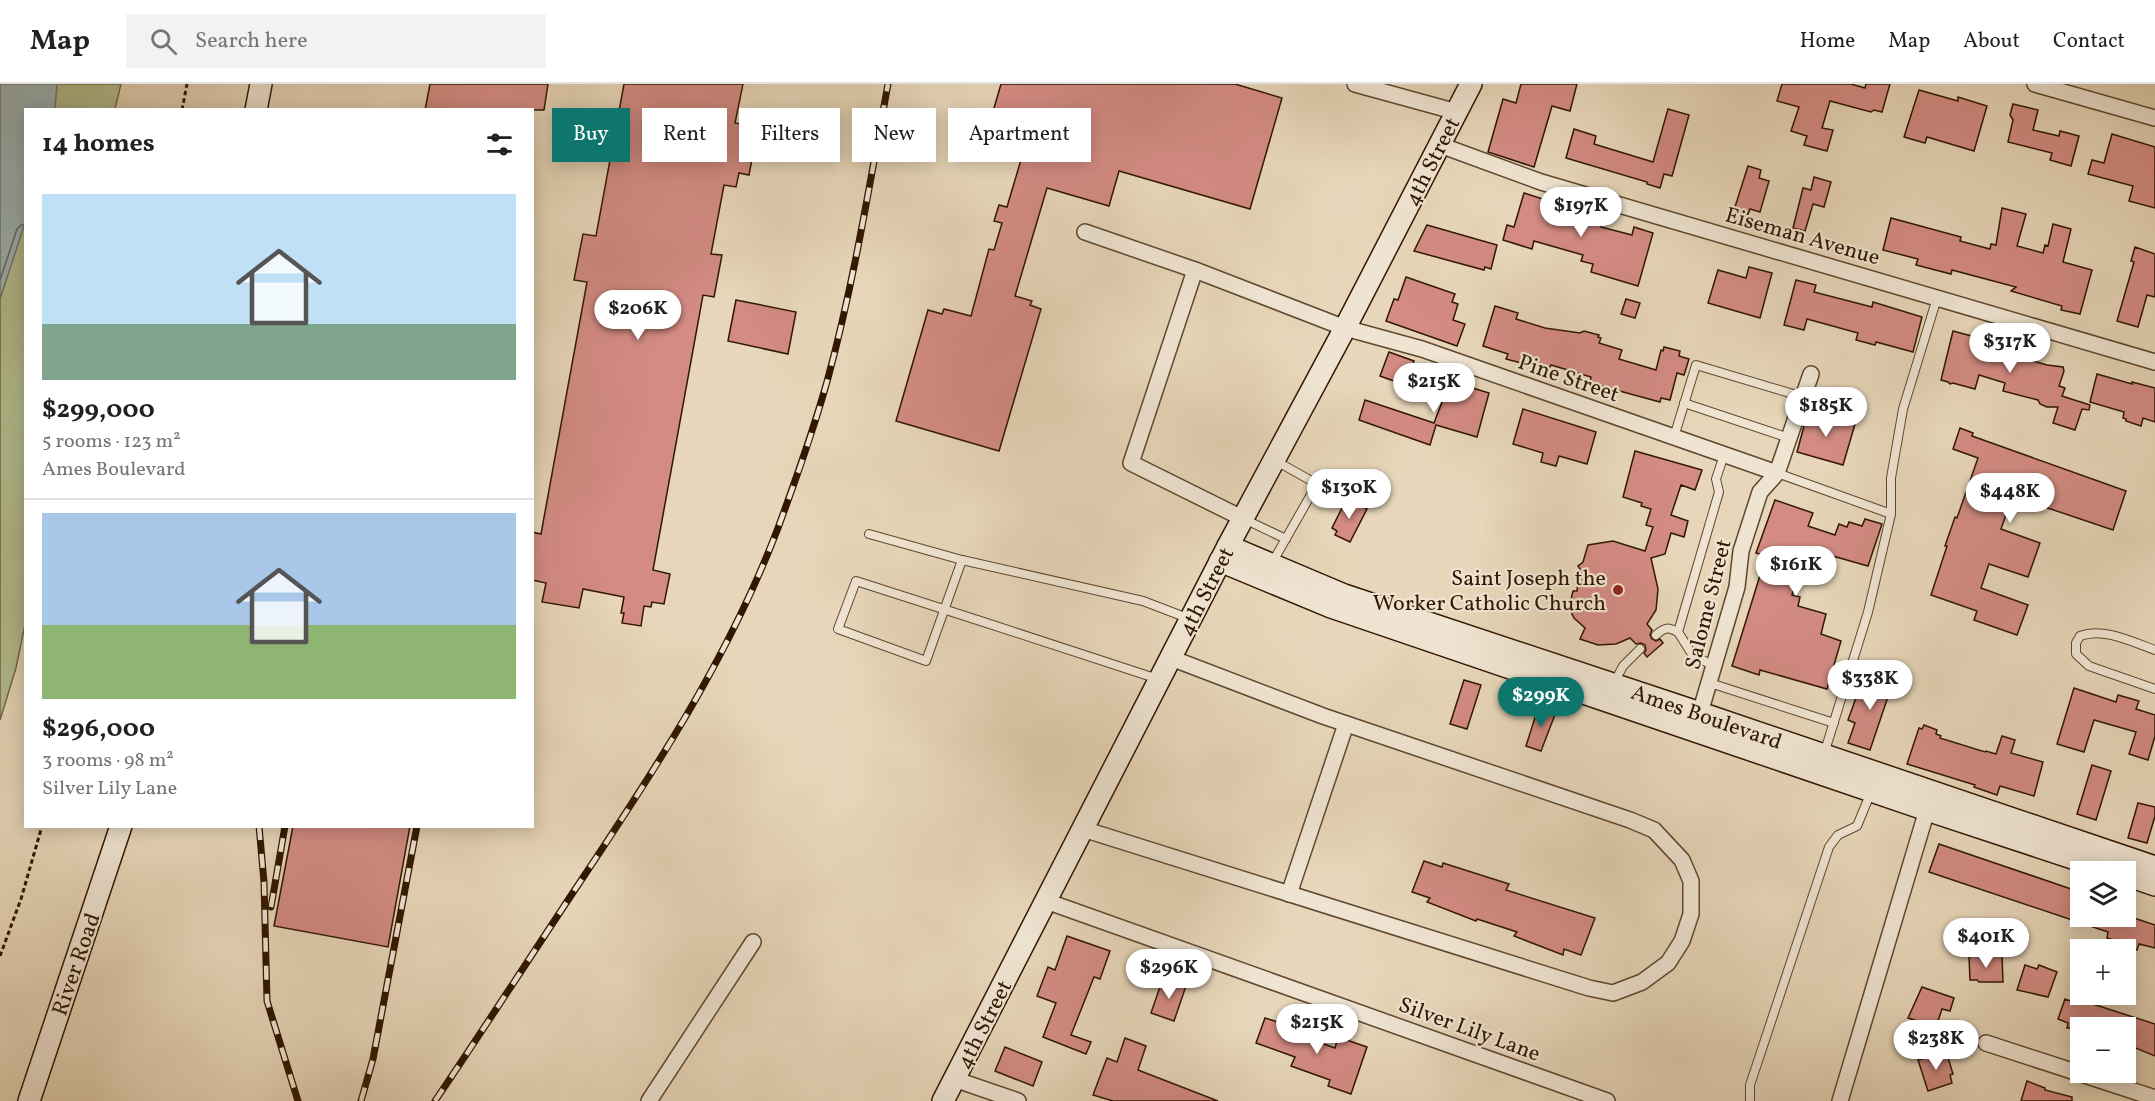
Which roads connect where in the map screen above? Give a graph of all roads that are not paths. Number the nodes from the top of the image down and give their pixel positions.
1 (261, 84) edge
2 (1355, 84) edge
3 (1471, 84) edge
4 (2036, 84) edge
5 (256, 108) edge
6 (1457, 112) junction
7 (2155, 118) edge
8 (1440, 145) junction
9 (1085, 232) dead end
10 (1195, 270) junction
11 (1937, 298) junction
12 (1345, 328) junction
13 (2155, 362) edge
14 (1811, 374) dead end
15 (1803, 397) junction
16 (1684, 403) junction
17 (1674, 437) junction
18 (1789, 438) junction
19 (1724, 455) junction
20 (1274, 460) junction
21 (1777, 473) junction
22 (1891, 514) junction
23 (1242, 518) junction
24 (869, 534) dead end
25 (1286, 539) junction
26 (1224, 554) junction
27 (962, 560) junction
28 (1271, 565) junction
29 (945, 610) junction
30 (1190, 620) junction
31 (1678, 632) junction
32 (1656, 635) dead end
33 (1641, 649) dead end
34 (2155, 650) edge
35 (1171, 658) junction
36 (1714, 667) junction
37 (1160, 679) junction
38 (1710, 682) junction
39 (1613, 684) junction
40 (2155, 689) edge
41 (1701, 713) junction
42 (1834, 723) junction
43 (1346, 724) junction
44 (1821, 764) junction
45 (1872, 791) junction
46 (1926, 810) junction
47 (120, 828) edge
48 (1083, 829) junction
49 (2081, 861) edge
50 (2154, 873) edge
51 (2136, 874) edge
52 (1289, 894) junction
53 (1046, 901) junction
54 (753, 942) dead end
55 (1986, 1042) dead end
56 (954, 1078) junction
57 (2155, 1098) edge
58 (29, 1101) edge
59 (649, 1101) edge
60 (943, 1101) edge
61 (1018, 1101) edge
62 (1607, 1101) edge
63 (1750, 1101) edge
64 (1840, 1101) edge

1 - 5 street
2 - 6 street
3 - 6 street, 4th Street
4 - 7 street
6 - 8 street, 4th Street
8 - 11 street, Eiseman Avenue
8 - 12 street, 4th Street
9 - 10 street, Pine Street
10 - 12 street, Pine Street
10 - 23 street
11 - 13 street, Eiseman Avenue
11 - 22 lane
12 - 17 street, Pine Street
12 - 20 street, 4th Street
14 - 15 street, Salome Street
15 - 16 lane
15 - 18 street, Salome Street
16 - 17 lane
16 - 18 lane
17 - 19 street, Pine Street
18 - 21 street, Salome Street
19 - 21 street, Pine Street
19 - 31 lane
20 - 23 street, 4th Street
20 - 25 lane
21 - 22 lane
21 - 36 street, Salome Street
22 - 42 lane
23 - 25 lane
23 - 26 street, 4th Street
24 - 27 lane
25 - 28 lane
26 - 28 street, Ames Boulevard
26 - 30 street, 4th Street
26 - 44 street, Ames Boulevard
27 - 29 lane
27 - 30 lane
28 - 39 street, Ames Boulevard
29 - 29 lane
29 - 37 lane
30 - 35 street, 4th Street
31 - 32 lane
31 - 36 lane
33 - 39 lane
34 - 40 lane
35 - 37 street, 4th Street
35 - 43 street
36 - 38 street, Salome Street
37 - 48 street, 4th Street
38 - 41 street, Salome Street
38 - 42 lane
39 - 41 street, Ames Boulevard
41 - 44 street, Ames Boulevard
42 - 44 lane
43 - 52 street
43 - 52 street
44 - 45 street, Ames Boulevard
44 - 50 street, Ames Boulevard
45 - 46 street, Ames Boulevard
45 - 63 lane
46 - 49 street, Ames Boulevard
46 - 64 street
47 - 58 street, River Road
48 - 52 street
48 - 53 street, 4th Street
50 - 51 street, Ames Boulevard
53 - 56 street, 4th Street
53 - 62 street, Silver Lily Lane
54 - 59 street
55 - 57 street
56 - 60 street, 4th Street
56 - 61 street

